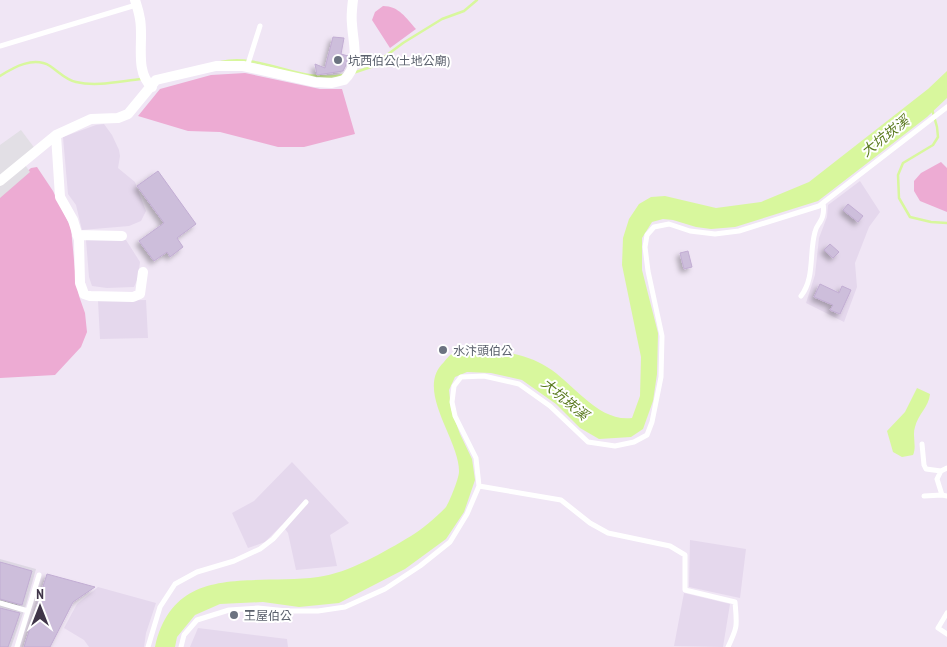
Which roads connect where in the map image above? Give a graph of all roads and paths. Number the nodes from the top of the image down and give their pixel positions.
1 (352, 0) edge
2 (136, 2) edge
3 (260, 26) dead end
4 (0, 46) edge
5 (247, 67) junction
6 (150, 85) junction
7 (947, 107) edge
8 (56, 135) junction
9 (0, 181) edge
10 (823, 202) junction
11 (77, 235) junction
12 (122, 236) dead end
13 (143, 272) dead end
14 (801, 296) dead end
15 (922, 444) dead end
16 (947, 468) edge
17 (941, 470) junction
18 (479, 486) junction
19 (924, 496) dead end
20 (944, 496) edge
21 (306, 502) dead end
22 (39, 575) dead end
23 (0, 603) edge
24 (28, 611) junction
25 (947, 613) edge
26 (947, 634) edge
27 (17, 647) edge
28 (148, 647) edge
29 (181, 647) edge
30 (728, 647) edge

1 - 5 street
2 - 4 lane
2 - 6 street
3 - 5 lane
5 - 6 street
6 - 8 street
7 - 10 lane
8 - 9 street
8 - 11 street
10 - 14 lane
10 - 18 lane
11 - 12 street
11 - 13 street
15 - 17 lane
16 - 17 lane
17 - 20 lane
18 - 29 lane
18 - 30 lane
19 - 20 lane
21 - 28 lane
22 - 24 lane
23 - 24 lane
24 - 27 lane
25 - 26 lane

